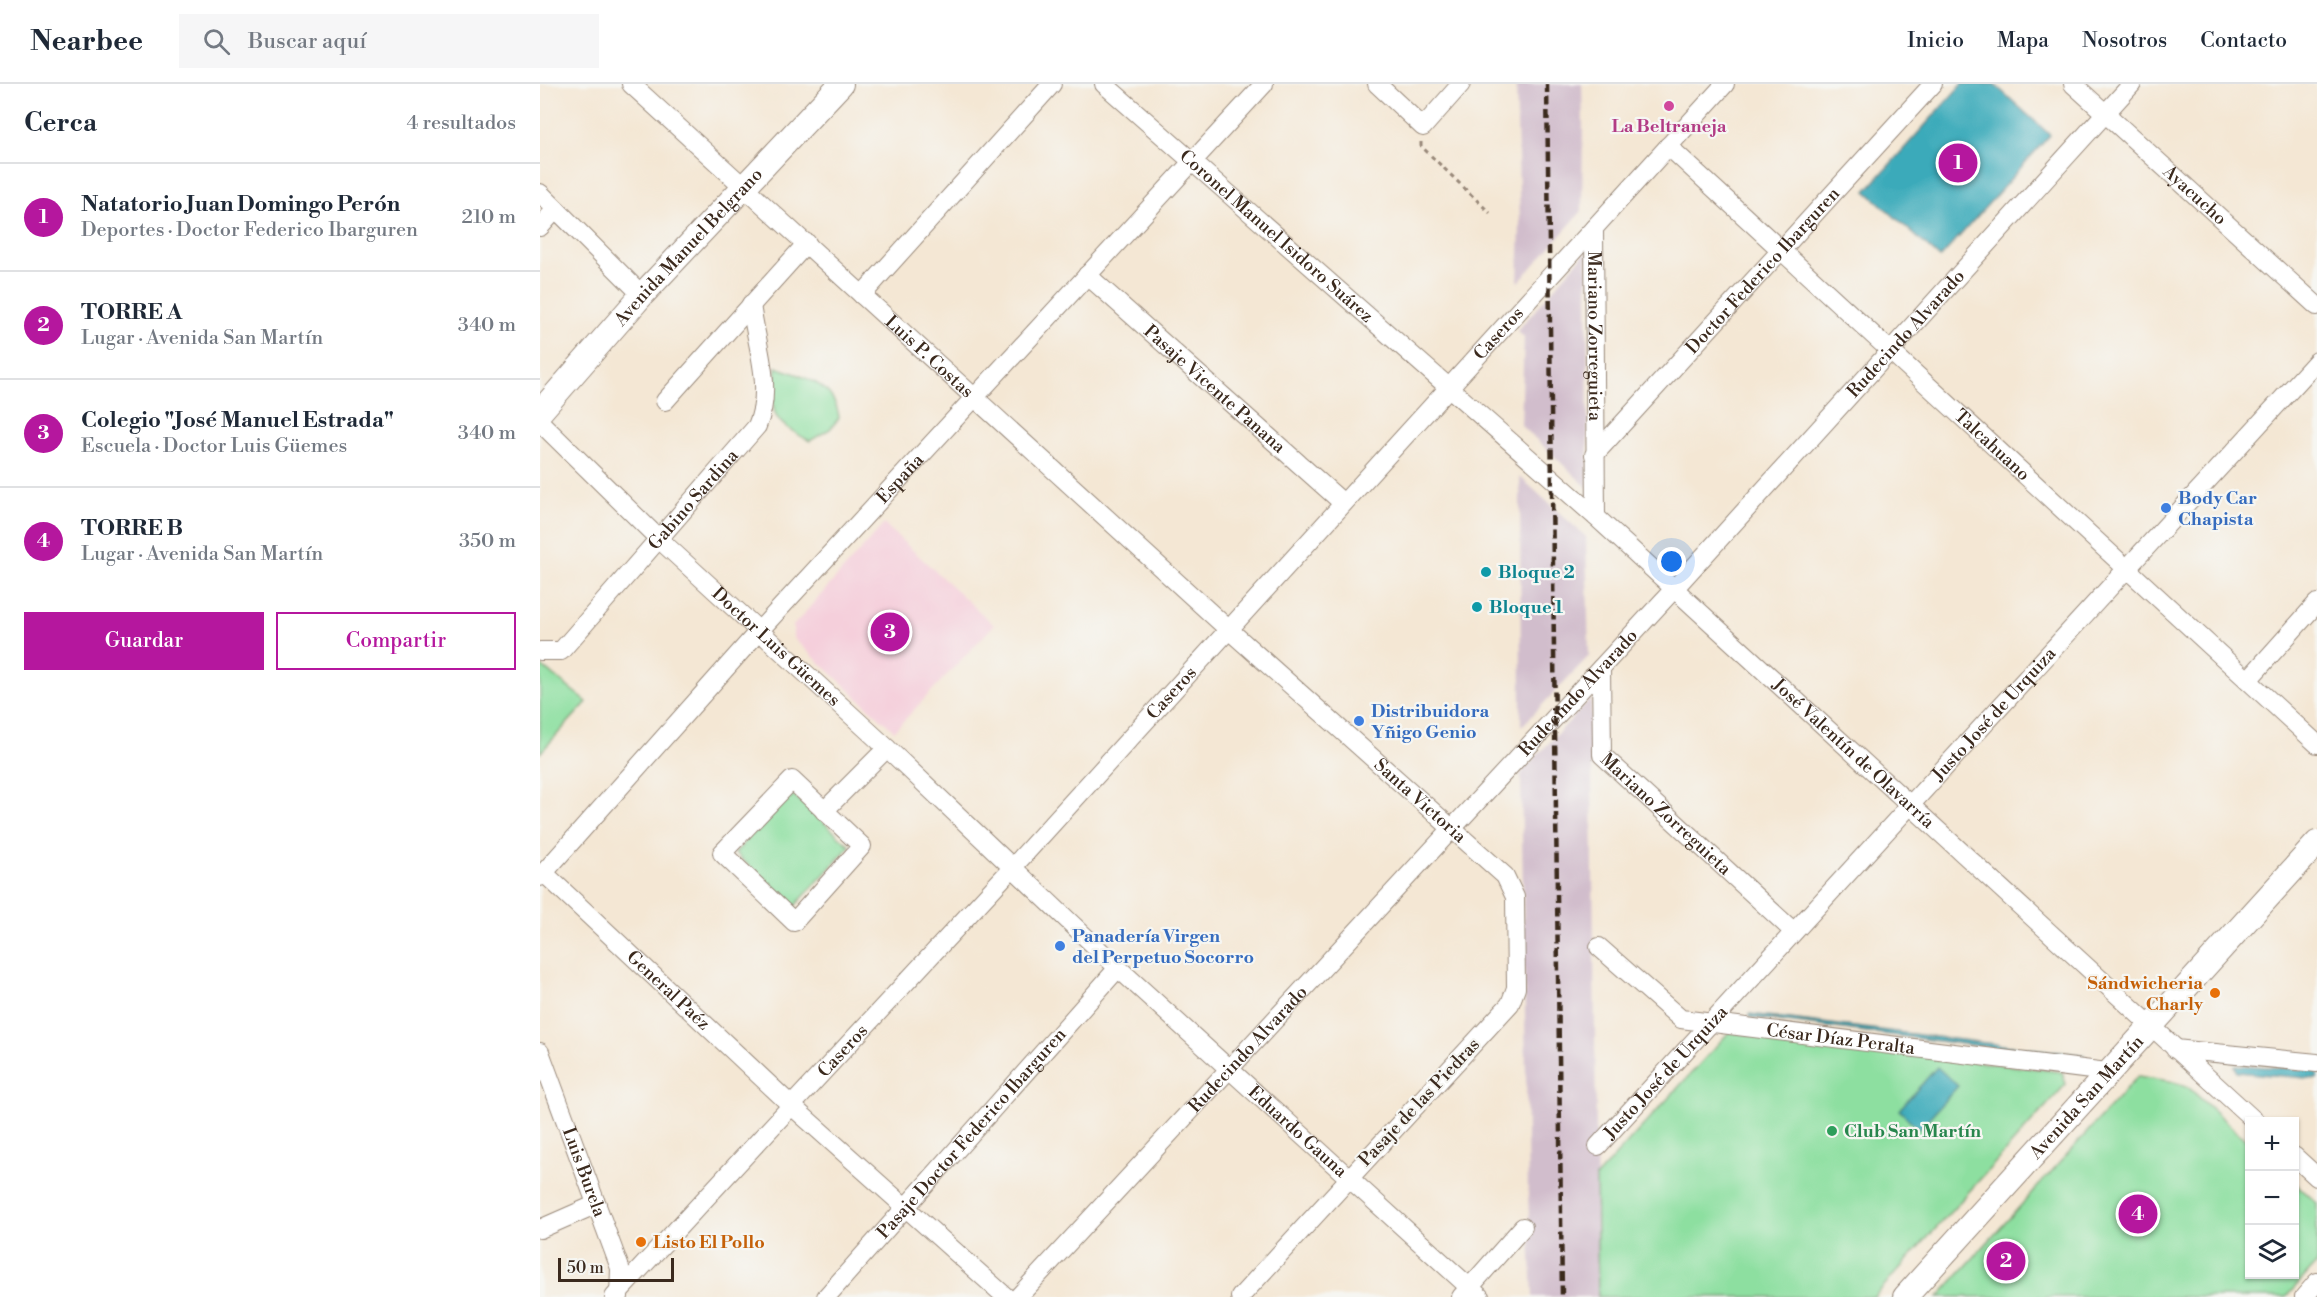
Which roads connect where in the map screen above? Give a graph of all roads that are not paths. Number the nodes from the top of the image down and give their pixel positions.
1 (631, 84) edge
2 (841, 84) edge
3 (1053, 84) edge
4 (1104, 84) edge
5 (1264, 84) edge
6 (1377, 84) edge
7 (1461, 84) edge
8 (1725, 84) edge
9 (1933, 84) edge
10 (2073, 84) edge
11 (2132, 84) edge
12 (2105, 113) junction
13 (1668, 146) junction
14 (1191, 163) junction
15 (743, 188) junction
16 (540, 193) edge
17 (556, 209) junction
18 (540, 227) edge
19 (1594, 228) junction
20 (807, 243) junction
21 (1781, 250) junction
22 (1088, 275) junction
23 (642, 295) junction
24 (862, 295) junction
25 (751, 304) junction
26 (2317, 306) edge
27 (1891, 351) junction
28 (2317, 361) edge
29 (1448, 389) junction
30 (977, 397) junction
31 (665, 401) dead end
32 (540, 412) edge
33 (540, 422) edge
34 (1594, 455) junction
35 (1342, 503) junction
36 (1596, 517) junction
37 (660, 540) junction
38 (2126, 571) junction
39 (1674, 589) junction
40 (2317, 603) edge
41 (1228, 629) junction
42 (758, 632) junction
43 (540, 651) edge
44 (1601, 668) junction
45 (2248, 680) junction
46 (2317, 744) edge
47 (887, 748) junction
48 (1911, 805) junction
49 (824, 811) junction
50 (1451, 828) junction
51 (2317, 843) edge
52 (1013, 867) junction
53 (542, 875) edge
54 (1505, 876) joint
55 (1793, 932) junction
56 (1599, 947) dead end
57 (1118, 968) junction
58 (1711, 1022) junction
59 (2150, 1027) junction
60 (2175, 1049) junction
61 (540, 1052) edge
62 (2317, 1063) edge
63 (1228, 1068) junction
64 (2107, 1072) junction
65 (546, 1088) edge
66 (793, 1107) junction
67 (2250, 1117) edge
68 (1598, 1146) dead end
69 (2299, 1160) edge
70 (2317, 1177) edge
71 (1348, 1179) junction
72 (597, 1204) junction
73 (906, 1209) junction
74 (1523, 1227) dead end
75 (540, 1229) edge
76 (1470, 1294) edge
77 (618, 1295) edge
78 (826, 1297) edge
79 (1006, 1297) edge
80 (1018, 1297) edge
81 (1240, 1297) edge
82 (1905, 1297) edge

1 - 15 street, Luis P. Costas
2 - 15 main road, Avenida Manuel Belgrano
3 - 24 street
4 - 14 street, Coronel Manuel Isidoro Suárez
5 - 14 street, España
6 - 7 street
8 - 13 street, Caseros
9 - 21 street, Doctor Federico Ibarguren
10 - 12 street, Ayacucho
11 - 12 street, Rudecindo Alvarado
12 - 26 street, Ayacucho
12 - 27 street, Rudecindo Alvarado
13 - 19 street, Caseros
13 - 21 street, Talcahuano
14 - 22 street, España
14 - 29 street, Coronel Manuel Isidoro Suárez
15 - 20 street, Luis P. Costas
15 - 23 main road, Avenida Manuel Belgrano
16 - 17 street
17 - 18 street
17 - 23 street
19 - 29 street, Caseros
19 - 34 street, Mariano Zorreguieta
20 - 24 street, Luis P. Costas
20 - 25 street
21 - 27 street, Talcahuano
21 - 34 street, Doctor Federico Ibarguren
22 - 30 street, España
22 - 35 street, Pasaje Vicente Panana
23 - 32 main road, Avenida Manuel Belgrano
24 - 30 street, Luis P. Costas
25 - 31 street
25 - 37 street, Gabino Sardina
27 - 38 street, Talcahuano
27 - 39 street, Rudecindo Alvarado
28 - 38 street, Justo José de Urquiza
29 - 35 street, Caseros
29 - 36 street, José Valentín de Olavarría
30 - 41 street, Luis P. Costas
30 - 42 street, España
33 - 37 street, Doctor Luis Güemes
34 - 36 street, Mariano Zorreguieta
35 - 41 street, Caseros
36 - 39 street, José Valentín de Olavarría
37 - 42 street, Doctor Luis Güemes
37 - 43 street, Gabino Sardina
38 - 45 street, Talcahuano
38 - 48 street, Justo José de Urquiza
39 - 44 street, Rudecindo Alvarado
39 - 48 street, José Valentín de Olavarría
40 - 45 street
41 - 50 street, Santa Victoria
41 - 52 street, Caseros
42 - 47 street, Doctor Luis Güemes
42 - 53 street, España
44 - 50 street, Rudecindo Alvarado
44 - 55 street, Mariano Zorreguieta
45 - 46 street, Talcahuano
47 - 49 street
47 - 52 street, Doctor Luis Güemes
48 - 55 street, Justo José de Urquiza
48 - 59 street, José Valentín de Olavarría
49 - 49 street
50 - 54 street, Santa Victoria
50 - 63 street, Rudecindo Alvarado
51 - 59 main road, Avenida San Martín
52 - 57 street, Eduardo Gauna
52 - 66 street, Caseros
53 - 66 street, General Paéz
54 - 71 street, Pasaje de las Piedras
55 - 58 street, Justo José de Urquiza
56 - 58 street, César Díaz Peralta
57 - 63 street, Eduardo Gauna
57 - 73 street, Pasaje Doctor Federico Ibarguren
58 - 64 street, César Díaz Peralta
58 - 68 street, Justo José de Urquiza
59 - 60 street, José Valentín de Olavarría
59 - 64 main road, Avenida San Martín
60 - 62 street
60 - 67 street, José Valentín de Olavarría
61 - 65 street, Luis Burela
63 - 71 street, Eduardo Gauna
63 - 80 street, Rudecindo Alvarado
64 - 82 main road, Avenida San Martín
65 - 72 street, Luis Burela
66 - 73 street, General Paéz
66 - 77 street, Caseros
69 - 70 street
71 - 76 street, Eduardo Gauna
71 - 81 street, Pasaje de las Piedras
72 - 75 street
72 - 77 street, Luis Burela
73 - 78 street, Pasaje Doctor Federico Ibarguren
73 - 79 street, General Paéz
74 - 76 street

